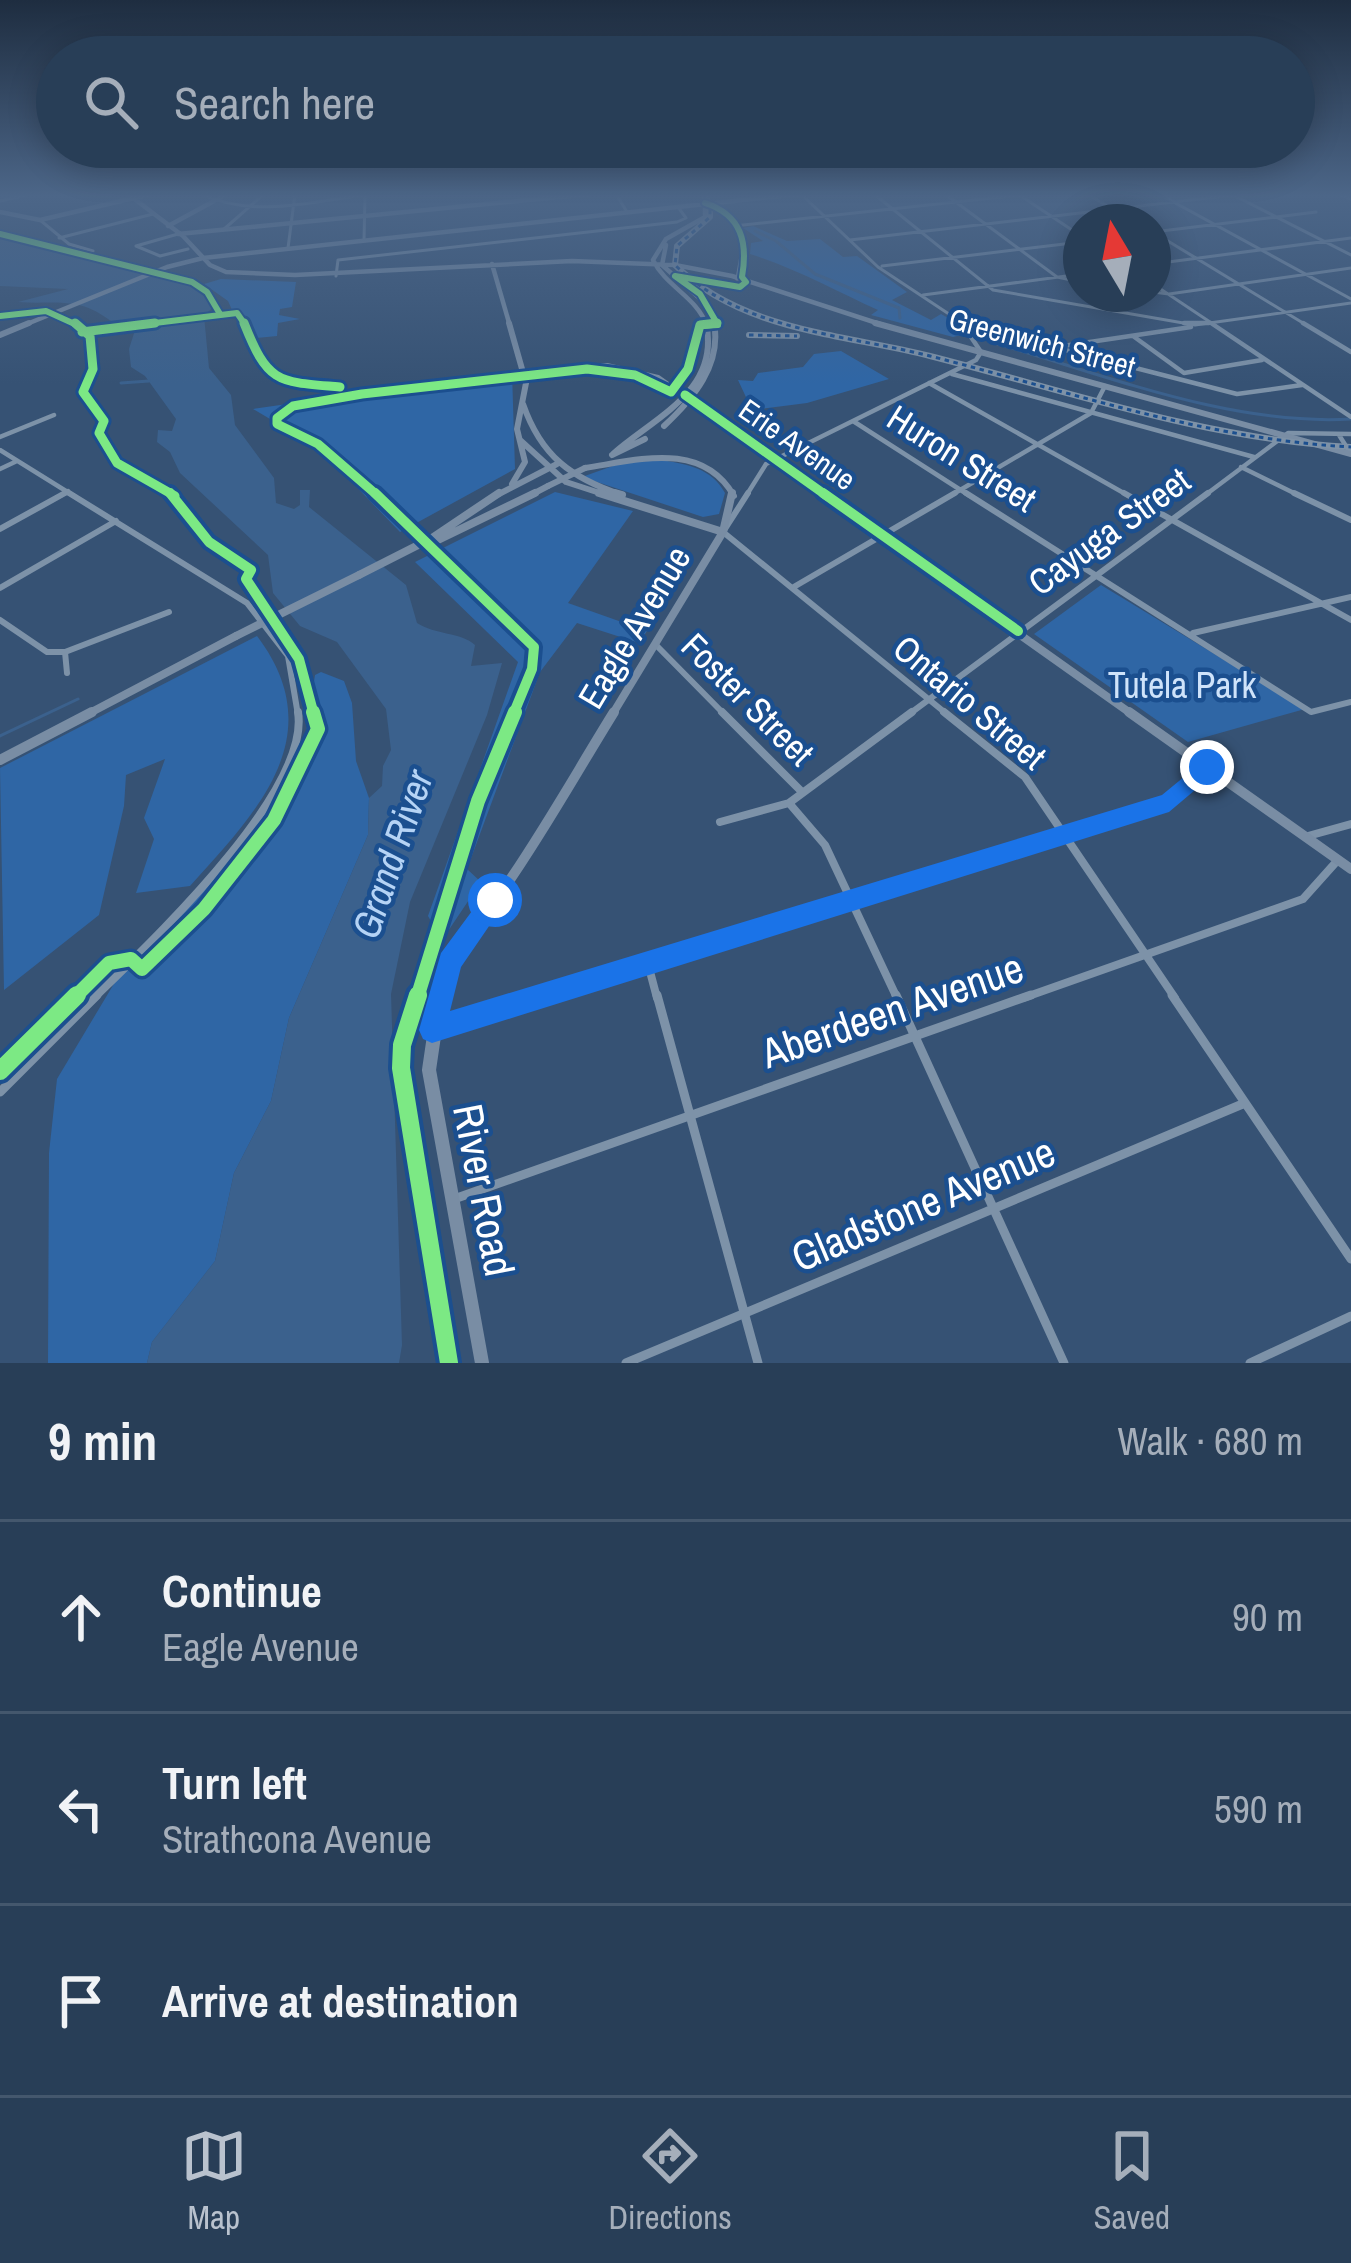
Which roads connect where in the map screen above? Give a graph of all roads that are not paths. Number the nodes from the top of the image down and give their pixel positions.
1 (182, 258) edge
2 (211, 258) edge
3 (359, 258) edge
4 (660, 258) edge
5 (741, 258) edge
6 (868, 258) edge
7 (950, 258) junction
8 (953, 258) edge
9 (1031, 258) edge
10 (1196, 258) junction
11 (1199, 258) edge
12 (1274, 258) edge
13 (200, 259) junction
14 (1171, 261) edge
15 (658, 265) junction
16 (493, 266) junction
17 (167, 267) junction
18 (878, 267) junction
19 (1351, 268) edge
20 (336, 274) junction
21 (1306, 275) junction
22 (1063, 277) edge
23 (1058, 278) junction
24 (737, 279) junction
25 (1063, 279) edge
26 (1238, 284) junction
27 (984, 287) junction
28 (1171, 294) edge
29 (919, 295) junction
30 (1171, 295) edge
31 (1351, 301) edge
32 (1286, 312) junction
33 (1212, 324) junction
34 (963, 325) junction
35 (1204, 325) junction
36 (0, 334) edge
37 (1132, 336) junction
38 (1053, 348) junction
39 (981, 352) junction
40 (1351, 352) edge
41 (1266, 360) junction
42 (524, 374) junction
43 (952, 374) junction
44 (929, 383) junction
45 (1302, 385) junction
46 (1105, 386) junction
47 (689, 397) junction
48 (523, 404) junction
49 (1091, 413) junction
50 (54, 415) dead end
51 (1349, 416) edge
52 (853, 421) junction
53 (1288, 434) junction
54 (1351, 434) edge
55 (1339, 435) junction
56 (0, 437) edge
57 (519, 439) junction
58 (1038, 444) junction
59 (0, 450) edge
60 (1351, 454) edge
61 (1254, 457) junction
62 (776, 458) junction
63 (17, 460) junction
64 (557, 464) junction
65 (1241, 466) junction
66 (546, 468) junction
67 (585, 468) junction
68 (0, 469) edge
69 (512, 484) junction
70 (960, 489) junction
71 (68, 491) junction
72 (641, 504) junction
73 (733, 512) junction
74 (1173, 518) junction
75 (1351, 520) edge
76 (116, 521) junction
77 (696, 521) junction
78 (0, 529) edge
79 (723, 532) junction
80 (881, 534) junction
81 (434, 539) junction
82 (1096, 574) junction
83 (0, 588) edge
84 (792, 588) junction
85 (1351, 598) edge
86 (1327, 603) junction
87 (170, 612) dead end
88 (0, 620) edge
89 (1351, 620) edge
90 (1018, 631) junction
91 (1193, 633) junction
92 (656, 645) junction
93 (65, 652) junction
94 (67, 673) dead end
95 (926, 699) junction
96 (1351, 702) edge
97 (0, 760) edge
98 (1207, 767) junction
99 (801, 791) junction
100 (789, 803) junction
101 (720, 821) dead end
102 (1351, 824) edge
103 (1063, 834) junction
104 (1304, 837) junction
105 (1337, 860) junction
106 (1351, 869) edge
107 (854, 903) junction
108 (1146, 956) junction
109 (648, 964) junction
110 (432, 1030) junction
111 (918, 1037) junction
112 (0, 1092) edge
113 (1245, 1103) junction
114 (691, 1116) junction
115 (454, 1199) junction
116 (996, 1209) junction
117 (1351, 1259) edge
118 (746, 1314) junction
119 (1351, 1316) edge
120 (482, 1363) edge
121 (626, 1363) edge
122 (758, 1363) edge
123 (1064, 1363) edge
124 (1250, 1363) edge

1 - 17 main road
2 - 13 main road
3 - 20 street
4 - 15 main road
5 - 24 street
6 - 18 street
7 - 8 street
7 - 18 street
7 - 27 street
9 - 23 street
10 - 11 street
10 - 14 street
10 - 26 street
12 - 21 street
13 - 17 main road
13 - 20 main road, Greenwich Street
15 - 16 main road, Greenwich Street
15 - 24 main road, Greenwich Street
15 - 47 main road
16 - 20 main road, Greenwich Street
16 - 42 main road
17 - 36 main road
18 - 29 street
19 - 21 street
21 - 26 street
21 - 31 street
22 - 23 street
23 - 25 street
23 - 27 street
24 - 39 main road, Greenwich Street
26 - 28 street
26 - 32 street
27 - 29 street
27 - 35 street
29 - 34 street
30 - 33 street
31 - 32 street
32 - 33 street
32 - 40 street
33 - 35 street
33 - 41 street
34 - 38 street
34 - 39 street
35 - 37 street
37 - 38 street
37 - 41 street
38 - 45 street
39 - 43 street, Eagle Avenue
39 - 46 main road, Greenwich Street
41 - 45 street
42 - 47 main road, Erie Avenue
42 - 48 main road
43 - 44 street, Eagle Avenue
43 - 49 street
44 - 52 street, Eagle Avenue
44 - 58 street
45 - 51 street
46 - 49 street
46 - 53 main road, Greenwich Street
47 - 62 main road, Erie Avenue
47 - 67 main road
48 - 57 main road
48 - 64 main road
49 - 58 street
49 - 61 street
50 - 56 street
52 - 62 street, Eagle Avenue
52 - 70 street, Huron Street
53 - 55 street, Greenwich Street
53 - 60 main road
53 - 61 street, Cayuga Street
54 - 55 street, Greenwich Street
55 - 60 street
57 - 66 main road
57 - 69 main road
58 - 70 street
58 - 74 street
59 - 63 street
61 - 65 street, Cayuga Street
62 - 79 street, Eagle Avenue
62 - 80 main road, Erie Avenue
63 - 68 street
63 - 71 street
64 - 66 main road
64 - 72 main road
65 - 74 street, Cayuga Street
65 - 75 street
66 - 69 main road
66 - 72 main road
67 - 73 main road
67 - 81 main road, bridge
69 - 81 main road
70 - 80 street
70 - 82 street, Huron Street
71 - 76 street
71 - 78 street
72 - 77 main road, Ontario Street
73 - 77 main road
73 - 79 main road
74 - 82 street, Cayuga Street
74 - 86 street
76 - 83 street
76 - 112 street
77 - 79 main road, Ontario Street
79 - 84 street, Ontario Street
79 - 92 main road, Eagle Avenue
80 - 84 street
80 - 90 main road, Erie Avenue
81 - 97 main road, bridge
82 - 90 street, Cayuga Street
82 - 91 street, Huron Street
84 - 95 street, Ontario Street
85 - 86 street
86 - 89 street
86 - 91 street
87 - 93 street
88 - 93 street
90 - 95 street, Cayuga Street
90 - 98 main road, Erie Avenue
91 - 96 street, Huron Street
92 - 99 street, Foster Street
92 - 110 main road, Eagle Avenue
93 - 94 street
95 - 99 street, Cayuga Street
95 - 103 street, Ontario Street
98 - 103 street
98 - 104 main road, Erie Avenue
99 - 100 street, Cayuga Street
100 - 101 street
100 - 107 street
102 - 104 street
103 - 107 street
103 - 108 street, Ontario Street
104 - 105 main road, Erie Avenue
105 - 106 main road, Erie Avenue
105 - 108 street, Aberdeen Avenue
107 - 109 street
107 - 111 street
108 - 111 street, Aberdeen Avenue
108 - 113 street, Ontario Street
109 - 110 street
109 - 114 street
110 - 115 main road, River Road
111 - 114 street, Aberdeen Avenue
111 - 116 street
113 - 116 street, Gladstone Avenue
113 - 117 street, Ontario Street
114 - 115 street, Aberdeen Avenue
114 - 118 street
115 - 120 main road, River Road
116 - 118 street, Gladstone Avenue
116 - 123 street
118 - 121 street, Gladstone Avenue
118 - 122 street
119 - 124 street

